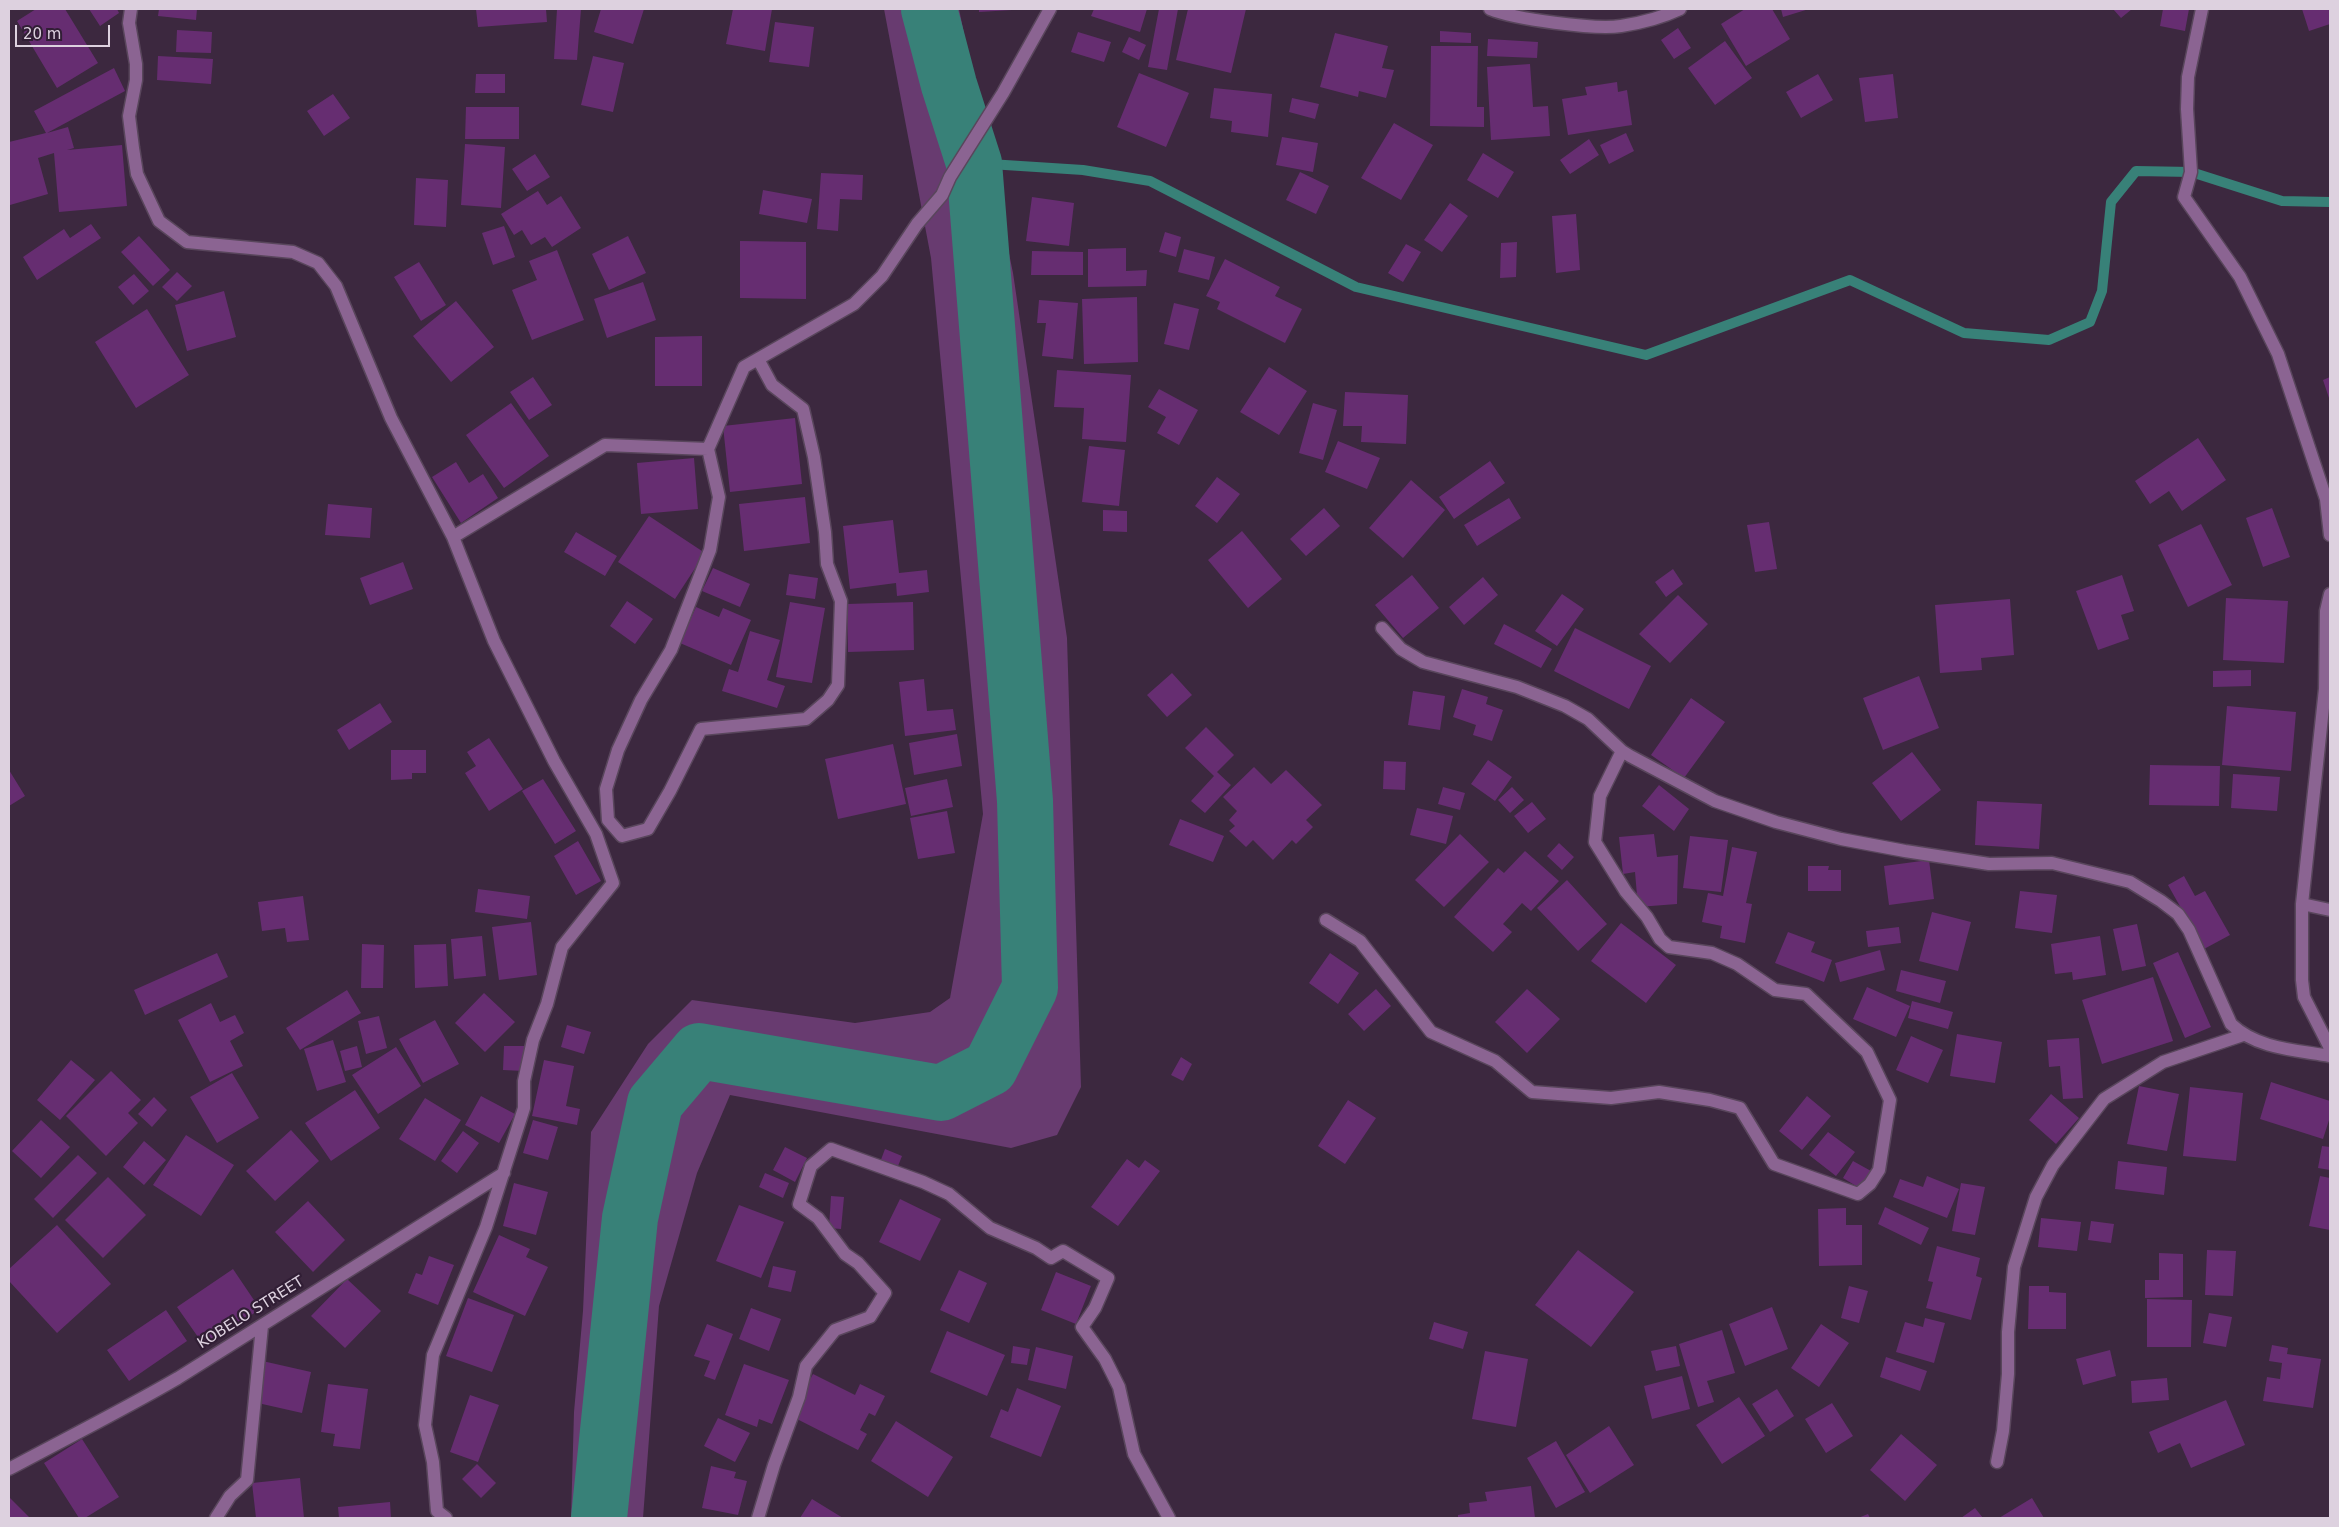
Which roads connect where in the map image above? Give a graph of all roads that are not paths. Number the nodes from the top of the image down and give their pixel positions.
1 (131, 9) edge
2 (1050, 9) edge
3 (1490, 9) edge
4 (1680, 9) edge
5 (2202, 9) edge
6 (758, 359) junction
7 (708, 449) junction
8 (2330, 535) edge
9 (453, 536) junction
10 (2330, 594) edge
11 (1382, 628) dead end
12 (1622, 751) junction
13 (2302, 904) junction
14 (2330, 910) edge
15 (1326, 920) dead end
16 (2243, 1035) junction
17 (2330, 1048) edge
18 (2330, 1056) edge
19 (504, 1173) junction
20 (262, 1326) junction
21 (1997, 1462) dead end
22 (9, 1469) edge
23 (440, 1516) edge
24 (216, 1518) edge
25 (758, 1518) edge
26 (1169, 1518) edge

1 - 9 street
2 - 6 street
3 - 4 street
5 - 8 street
6 - 7 street
6 - 7 street
7 - 9 street
9 - 19 street
10 - 13 street
11 - 12 street
12 - 15 street
12 - 16 street
13 - 14 street
13 - 17 street
16 - 18 street
16 - 21 street
19 - 20 street, KOBELO STREET
19 - 23 street
20 - 22 street, KOBELO STREET
20 - 24 street
25 - 26 street

